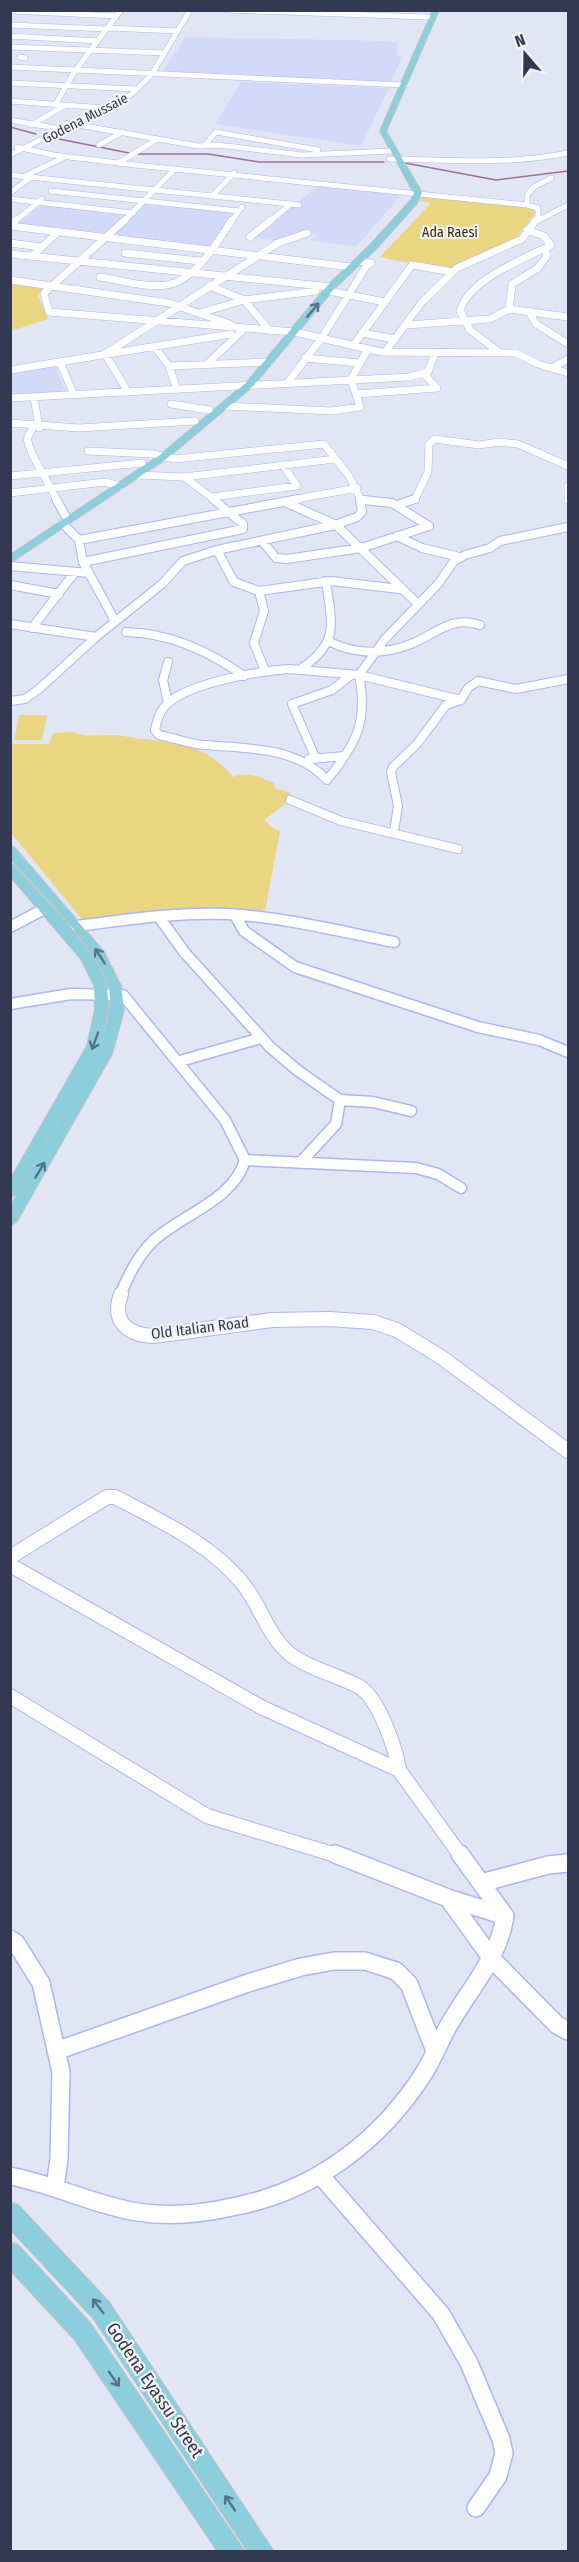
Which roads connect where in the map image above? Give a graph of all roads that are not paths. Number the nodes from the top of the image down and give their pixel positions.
1 (183, 10) edge
2 (190, 10) edge
3 (227, 10) edge
4 (436, 10) edge
5 (10, 11) edge
6 (58, 13) junction
7 (119, 13) edge
8 (429, 14) edge
9 (10, 24) edge
10 (49, 26) junction
11 (108, 28) junction
12 (174, 31) junction
13 (424, 34) junction
14 (10, 36) edge
15 (39, 38) junction
16 (98, 41) junction
17 (10, 48) edge
18 (29, 49) junction
19 (90, 51) junction
20 (158, 53) junction
21 (165, 53) junction
22 (12, 69) edge
23 (75, 71) junction
24 (143, 74) junction
25 (152, 75) junction
26 (10, 83) edge
27 (65, 86) junction
28 (399, 86) junction
29 (129, 89) junction
30 (137, 89) junction
31 (10, 96) edge
32 (10, 101) edge
33 (57, 102) junction
34 (64, 106) junction
35 (97, 107) junction
36 (106, 108) junction
37 (52, 113) junction
38 (78, 118) junction
39 (86, 119) junction
40 (10, 120) edge
41 (71, 123) junction
42 (31, 124) junction
43 (55, 128) junction
44 (119, 134) junction
45 (156, 140) junction
46 (10, 141) edge
47 (99, 145) dead end
48 (204, 146) junction
49 (21, 147) edge
50 (568, 153) edge
51 (330, 154) junction
52 (10, 155) edge
53 (390, 155) junction
54 (65, 157) junction
55 (118, 163) junction
56 (175, 169) junction
57 (234, 173) junction
58 (10, 175) edge
59 (254, 175) junction
60 (28, 177) junction
61 (551, 178) dead end
62 (64, 180) junction
63 (250, 186) dead end
64 (158, 189) junction
65 (51, 191) junction
66 (408, 192) junction
67 (10, 193) edge
68 (418, 193) junction
69 (213, 195) junction
70 (248, 199) junction
71 (10, 200) edge
72 (146, 201) junction
73 (38, 202) junction
74 (291, 204) junction
75 (299, 205) dead end
76 (527, 205) junction
77 (568, 205) edge
78 (239, 211) junction
79 (10, 212) edge
80 (133, 213) junction
81 (24, 214) junction
82 (538, 218) junction
83 (10, 226) edge
84 (527, 230) junction
85 (58, 231) junction
86 (307, 233) dead end
87 (105, 237) junction
88 (250, 237) dead end
89 (138, 241) junction
90 (10, 243) edge
91 (41, 247) junction
92 (211, 249) junction
93 (546, 249) junction
94 (124, 253) junction
95 (10, 254) edge
96 (259, 255) junction
97 (32, 256) junction
98 (78, 261) junction
99 (200, 261) junction
100 (355, 261) junction
101 (113, 264) junction
102 (341, 266) junction
103 (500, 269) junction
104 (188, 272) junction
105 (453, 272) junction
106 (226, 276) junction
107 (524, 276) junction
108 (100, 277) junction
109 (10, 280) edge
110 (52, 285) junction
111 (168, 285) junction
112 (210, 286) junction
113 (324, 289) junction
114 (85, 290) junction
115 (349, 296) junction
116 (244, 300) junction
117 (385, 302) junction
118 (169, 303) junction
119 (179, 305) junction
120 (509, 309) junction
121 (529, 312) junction
122 (200, 313) junction
123 (568, 319) edge
124 (465, 321) junction
125 (154, 322) junction
126 (561, 324) dead end
127 (407, 325) junction
128 (553, 327) dead end
129 (245, 331) junction
130 (270, 331) junction
131 (546, 331) junction
132 (283, 332) junction
133 (295, 332) junction
134 (362, 333) junction
135 (321, 339) junction
136 (395, 339) junction
137 (568, 344) edge
138 (154, 346) junction
139 (353, 346) junction
140 (368, 351) junction
141 (385, 352) junction
142 (499, 352) junction
143 (435, 353) junction
144 (105, 354) junction
145 (305, 358) junction
146 (568, 359) edge
147 (259, 361) junction
148 (60, 362) junction
149 (269, 362) junction
150 (208, 363) junction
151 (359, 363) junction
152 (169, 366) junction
153 (552, 368) junction
154 (10, 370) edge
155 (568, 373) edge
156 (424, 374) junction
157 (351, 379) junction
158 (288, 381) junction
159 (250, 384) junction
160 (236, 386) junction
161 (177, 389) junction
162 (128, 392) junction
163 (357, 394) junction
164 (74, 395) junction
165 (34, 397) junction
166 (10, 398) edge
167 (171, 404) dead end
168 (225, 406) junction
169 (209, 410) junction
170 (195, 421) junction
171 (10, 423) edge
172 (36, 427) junction
173 (83, 440) junction
174 (153, 454) junction
175 (163, 458) junction
176 (335, 459) junction
177 (142, 463) junction
178 (283, 465) junction
179 (97, 466) junction
180 (568, 466) edge
181 (243, 469) junction
182 (42, 472) junction
183 (137, 475) junction
184 (10, 476) edge
185 (249, 476) dead end
186 (184, 477) junction
187 (112, 484) junction
188 (254, 484) dead end
189 (568, 486) edge
190 (357, 488) junction
191 (50, 489) junction
192 (260, 491) junction
193 (10, 493) edge
194 (212, 497) junction
195 (363, 500) junction
196 (568, 500) edge
197 (285, 502) junction
198 (397, 505) junction
199 (228, 512) junction
200 (64, 519) junction
201 (335, 525) junction
202 (568, 527) edge
203 (397, 536) junction
204 (79, 540) junction
205 (263, 542) junction
206 (360, 548) junction
207 (217, 550) junction
208 (12, 554) edge
209 (455, 560) junction
210 (83, 562) junction
211 (10, 566) edge
212 (75, 572) junction
213 (89, 573) junction
214 (326, 581) junction
215 (10, 585) edge
216 (399, 588) junction
217 (259, 591) junction
218 (59, 594) junction
219 (417, 603) junction
220 (115, 621) junction
221 (10, 624) edge
222 (480, 625) dead end
223 (32, 628) junction
224 (126, 632) dead end
225 (96, 637) junction
226 (330, 642) junction
227 (372, 654) junction
228 (168, 662) dead end
229 (265, 671) junction
230 (298, 671) junction
231 (244, 676) junction
232 (355, 676) junction
233 (568, 680) edge
234 (460, 700) junction
235 (10, 702) edge
236 (168, 703) junction
237 (345, 756) junction
238 (292, 759) junction
239 (316, 759) junction
240 (290, 800) dead end
241 (394, 832) junction
242 (458, 849) dead end
243 (10, 850) edge
244 (10, 868) edge
245 (46, 908) junction
246 (235, 915) junction
247 (159, 917) junction
248 (76, 926) junction
249 (10, 927) edge
250 (394, 942) dead end
251 (102, 993) junction
252 (117, 993) junction
253 (10, 1004) edge
254 (261, 1038) junction
255 (568, 1052) edge
256 (180, 1061) junction
257 (340, 1100) junction
258 (411, 1111) dead end
259 (245, 1160) junction
260 (300, 1163) junction
261 (461, 1188) dead end
262 (10, 1193) edge
263 (10, 1221) edge
264 (568, 1451) edge
265 (10, 1557) edge
266 (10, 1565) edge
267 (10, 1696) edge
268 (399, 1770) junction
269 (568, 1863) edge
270 (481, 1882) junction
271 (448, 1898) junction
272 (505, 1916) junction
273 (10, 1940) edge
274 (492, 1959) junction
275 (568, 2031) edge
276 (56, 2051) junction
277 (435, 2052) junction
278 (10, 2175) edge
279 (321, 2176) junction
280 (55, 2188) junction
281 (10, 2212) edge
282 (10, 2253) edge
283 (476, 2508) dead end
284 (233, 2552) edge
285 (262, 2552) edge

1 - 12 street, Godena Mussaie
2 - 12 street, Godena Mussaie
3 - 8 street
4 - 13 main road
5 - 6 street
6 - 7 street
6 - 10 street
7 - 11 street
8 - 13 main road
9 - 10 street
10 - 11 street
10 - 15 street
11 - 12 street
11 - 16 street
12 - 20 street, Godena Mussaie
12 - 21 street, Godena Mussaie
13 - 28 main road
14 - 15 street
15 - 16 street
15 - 18 street
16 - 19 street
17 - 18 street
18 - 19 street
18 - 22 street
19 - 20 street
19 - 23 street
20 - 21 street
20 - 24 street, Godena Mussaie
21 - 25 street, Godena Mussaie
22 - 23 street
23 - 24 street
23 - 27 street
24 - 25 street
24 - 29 street, Godena Mussaie
25 - 28 street
25 - 30 street, Godena Mussaie
26 - 27 street
27 - 29 street
27 - 33 street
28 - 53 main road
29 - 30 street
29 - 35 street, Godena Mussaie
30 - 36 street, Godena Mussaie
31 - 33 street
32 - 33 street
33 - 34 street
34 - 35 street
34 - 37 street
35 - 36 street
35 - 38 street, Godena Mussaie
36 - 39 street, Godena Mussaie
37 - 38 street
37 - 42 street
38 - 39 street
38 - 41 street, Godena Mussaie
39 - 41 street, Godena Mussaie
40 - 42 street
41 - 43 street, Godena Mussaie
41 - 44 street
41 - 49 street, Godena Mussaie
42 - 43 street
43 - 49 street, Godena Mussaie
44 - 45 street
44 - 47 street
45 - 48 street
45 - 55 street
46 - 49 street
48 - 51 street
48 - 51 street
49 - 52 street, Godena Mussaie
49 - 54 street
50 - 53 street
51 - 53 street
53 - 66 main road
53 - 68 main road
54 - 55 street
54 - 60 street
55 - 56 street
56 - 57 street
56 - 64 street
57 - 59 street
57 - 69 street
58 - 60 street
59 - 63 street
59 - 66 street
60 - 62 street
60 - 67 street
61 - 76 street
62 - 64 street
62 - 65 street
64 - 69 street
64 - 72 street
65 - 72 street
65 - 73 street
66 - 68 street
66 - 100 main road
68 - 76 street
68 - 100 main road
69 - 70 street
70 - 74 street
70 - 78 street
71 - 73 street
72 - 78 street
72 - 80 street
73 - 80 street
73 - 81 street
74 - 75 street
74 - 88 street
76 - 82 street
77 - 82 street
78 - 92 street
79 - 81 street
80 - 87 street
81 - 83 street
82 - 84 street
83 - 85 street
84 - 93 street
84 - 105 street
85 - 87 street
85 - 91 street
86 - 96 street
87 - 89 street
87 - 98 street
89 - 92 street
89 - 94 street
90 - 91 street
91 - 97 street
92 - 96 street
92 - 99 street
93 - 103 street
93 - 107 street
94 - 99 street
94 - 101 street
95 - 97 street
96 - 102 street
96 - 106 street
97 - 98 street
98 - 101 street
98 - 110 street
99 - 104 street
100 - 102 main road
100 - 102 street
100 - 113 main road
100 - 115 street
101 - 104 street
101 - 108 street
102 - 113 main road
103 - 107 street
103 - 124 street
104 - 106 street
104 - 111 street
105 - 117 street
105 - 127 street
106 - 112 street
106 - 113 street
107 - 120 street
108 - 111 street
108 - 114 street
109 - 110 street
110 - 114 street
110 - 125 street
111 - 118 street
112 - 116 street
112 - 119 street
113 - 115 street
113 - 116 street
113 - 132 main road
133 -> 113 main road
114 - 118 street
115 - 117 street
115 - 135 street
116 - 122 street
116 - 130 street
117 - 134 street
118 - 119 street
119 - 122 street
119 - 125 street
120 - 121 street
120 - 124 street
121 - 123 street
121 - 131 street
122 - 129 street
123 - 126 street
124 - 127 street
124 - 142 street
125 - 129 street
125 - 144 street
127 - 136 street
128 - 131 street
129 - 130 street
129 - 138 street
129 - 150 street
130 - 132 street
131 - 137 street
132 - 133 street
132 - 147 main road
133 - 135 street
133 - 149 main road
134 - 136 street
134 - 139 street
135 - 139 street
135 - 145 street
136 - 141 street
138 - 144 street
138 - 152 street
139 - 140 street
140 - 141 street
140 - 151 street
141 - 143 street
142 - 143 street
142 - 153 street
143 - 156 street
144 - 148 street
144 - 162 street
145 - 151 street
145 - 158 street
146 - 153 street
147 - 149 street
147 - 150 street
147 - 160 main road
148 - 154 street
148 - 164 street
149 - 159 main road
150 - 152 street
151 - 157 street
152 - 161 street
153 - 155 street
156 - 157 street
156 - 163 street
157 - 158 street
157 - 163 street
158 - 159 street
159 - 160 street
159 - 168 main road
160 - 161 street
160 - 169 main road
161 - 162 street
162 - 164 street
163 - 168 street
164 - 165 street
165 - 166 street
165 - 172 street
167 - 169 street
168 - 175 main road
169 - 170 main road
170 - 173 street
170 - 174 main road
171 - 172 street
172 - 173 street
172 - 182 street
173 - 174 street
173 - 179 street
174 - 175 street
174 - 177 main road
175 - 176 street
175 - 183 main road
176 - 178 street
176 - 190 street
177 - 179 street
177 - 187 main road
178 - 181 street
178 - 192 street
179 - 182 street
179 - 187 street
180 - 198 street
181 - 185 street
181 - 186 street
182 - 184 street
182 - 191 street
183 - 186 street
183 - 187 main road
186 - 194 street
187 - 191 street
187 - 200 main road
188 - 192 street
189 - 196 street
190 - 195 street
190 - 197 street
191 - 193 street
191 - 200 street
192 - 194 street
194 - 199 street
195 - 198 street
195 - 201 street
197 - 199 street
197 - 201 street
198 - 203 street
199 - 204 street
199 - 210 street
200 - 204 street
200 - 208 main road
201 - 205 street
201 - 206 street
202 - 209 street
203 - 206 street
203 - 209 street
204 - 210 street
205 - 206 street
205 - 207 street
206 - 216 street
207 - 217 street
207 - 220 street
209 - 219 street
210 - 213 street
211 - 212 street
212 - 213 street
212 - 218 street
213 - 220 street
214 - 216 street
214 - 217 street
214 - 226 street
215 - 218 street
216 - 219 street
217 - 229 street
218 - 223 street
219 - 227 street
220 - 225 street
221 - 223 street
222 - 227 street
223 - 225 street
224 - 231 street
225 - 235 street
226 - 227 street
226 - 230 street
227 - 232 street
228 - 236 street
229 - 230 street
229 - 231 street
230 - 232 street
231 - 236 street
232 - 234 street
232 - 237 street
232 - 239 street
233 - 234 street
234 - 241 street
236 - 238 street
237 - 238 street
237 - 239 street
238 - 239 street
240 - 241 street
241 - 242 street
243 - 248 main road
244 - 245 main road
245 - 249 street
245 - 251 main road
246 - 247 street
246 - 250 street
246 - 255 street
247 - 248 street
247 - 254 street
252 -> 248 main road
251 - 252 street
251 - 253 street
251 -> 262 main road
252 - 256 street
263 -> 252 main road
254 - 256 street
254 - 257 street
256 - 259 street
257 - 258 street
257 - 260 street
259 - 260 street
259 - 264 street, Old Italian Road
260 - 261 street
265 - 268 street
266 - 268 street
267 - 271 street
268 - 270 street
269 - 270 street
270 - 272 street
271 - 272 street
271 - 274 street
272 - 274 street
273 - 276 street
274 - 275 street
274 - 277 street
276 - 277 street
276 - 280 street
277 - 279 street
278 - 280 street
279 - 280 street
279 - 283 street
285 -> 281 main road, Godena Eyassu Street
282 -> 284 main road, Godena Eyassu Street

